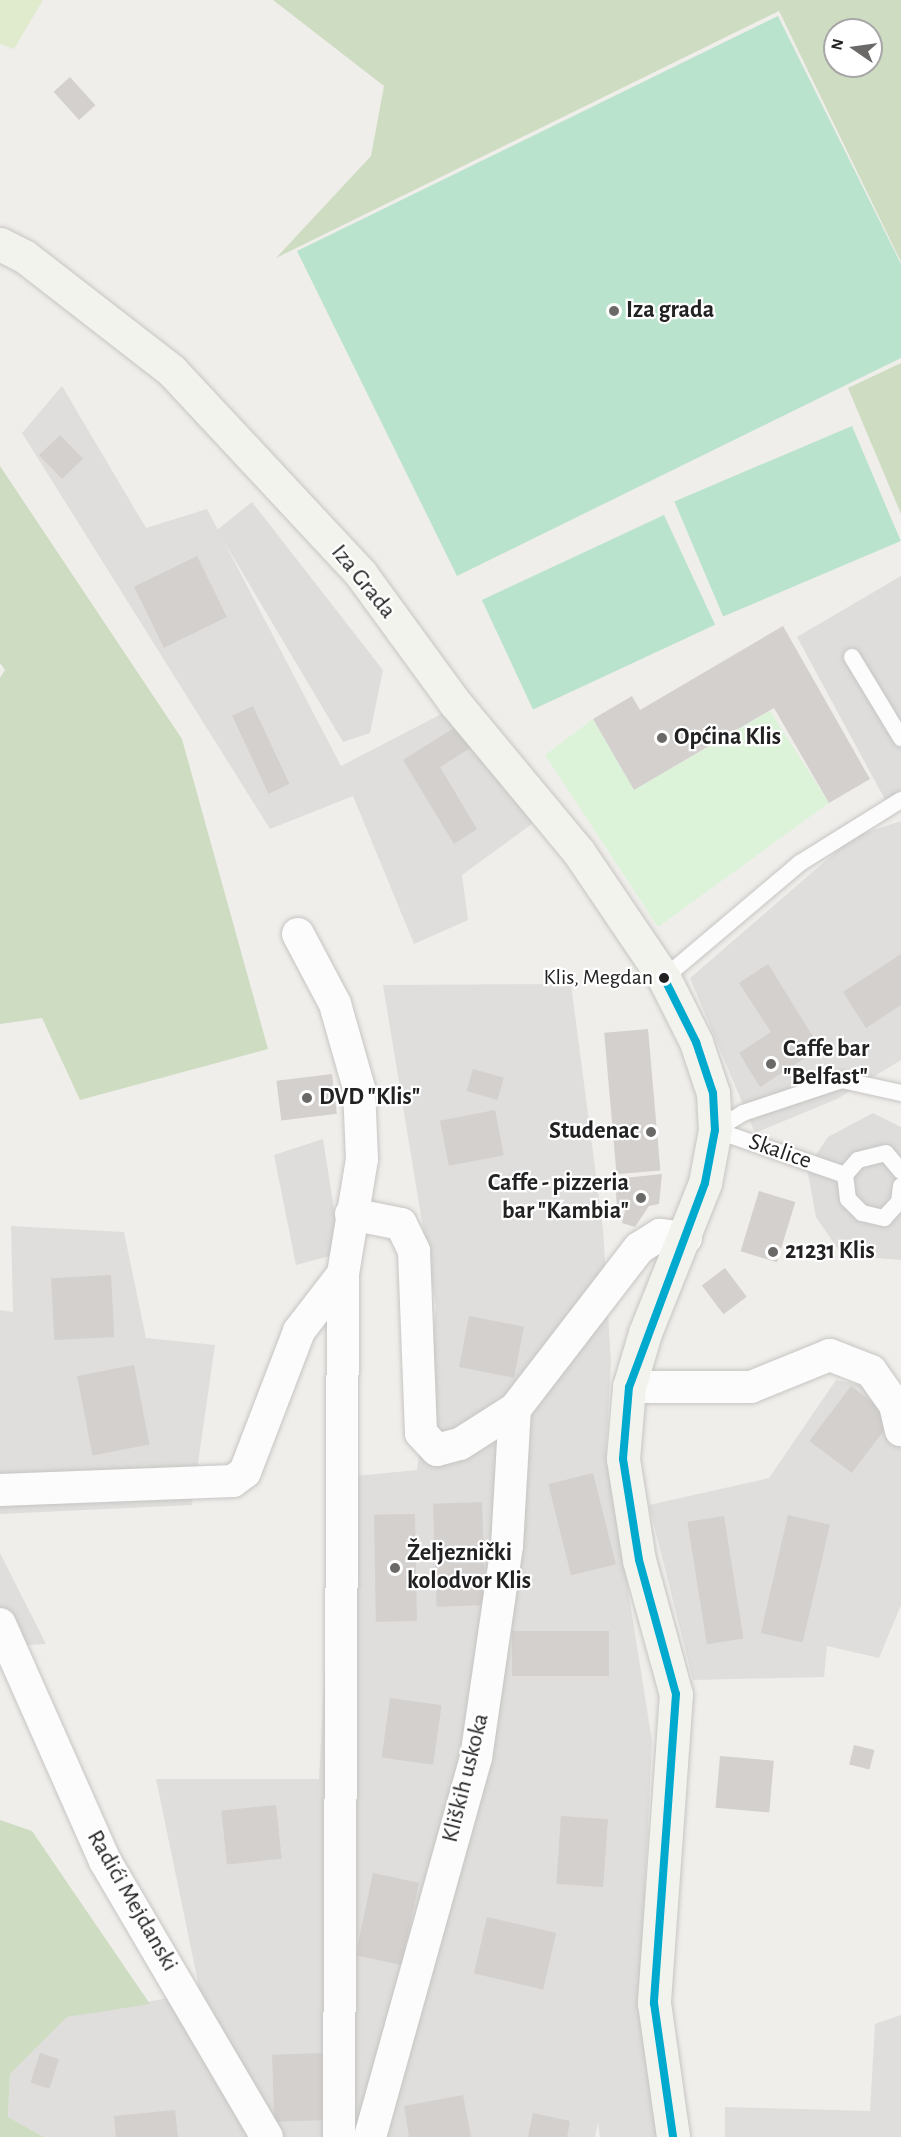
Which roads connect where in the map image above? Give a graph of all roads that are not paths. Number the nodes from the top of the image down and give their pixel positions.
1 (0, 244) edge
2 (852, 657) dead end
3 (901, 738) edge
4 (901, 800) edge
5 (298, 934) dead end
6 (664, 978) junction
7 (901, 1093) edge
8 (715, 1130) junction
9 (901, 1171) edge
10 (845, 1176) junction
11 (901, 1186) edge
12 (351, 1214) junction
13 (686, 1238) junction
14 (343, 1274) junction
15 (629, 1387) junction
16 (515, 1409) junction
17 (901, 1430) edge
18 (0, 1490) edge
19 (0, 1624) edge
20 (267, 2137) edge
21 (339, 2137) edge
22 (370, 2137) edge
23 (673, 2137) edge

1 - 6 street, Iza Grada
2 - 3 lane
4 - 6 lane
5 - 12 street
6 - 8 street, Iza Grada
7 - 8 lane
8 - 10 lane, Skalice
8 - 13 street, Iza Grada
9 - 10 lane
10 - 11 lane
12 - 14 street
12 - 16 street
13 - 15 street, Iza Grada
13 - 16 street
14 - 18 street
14 - 21 street
15 - 17 street
15 - 23 street, Iza Grada
16 - 22 street, Kliških uskoka
19 - 20 street, Radići Mejdanski

